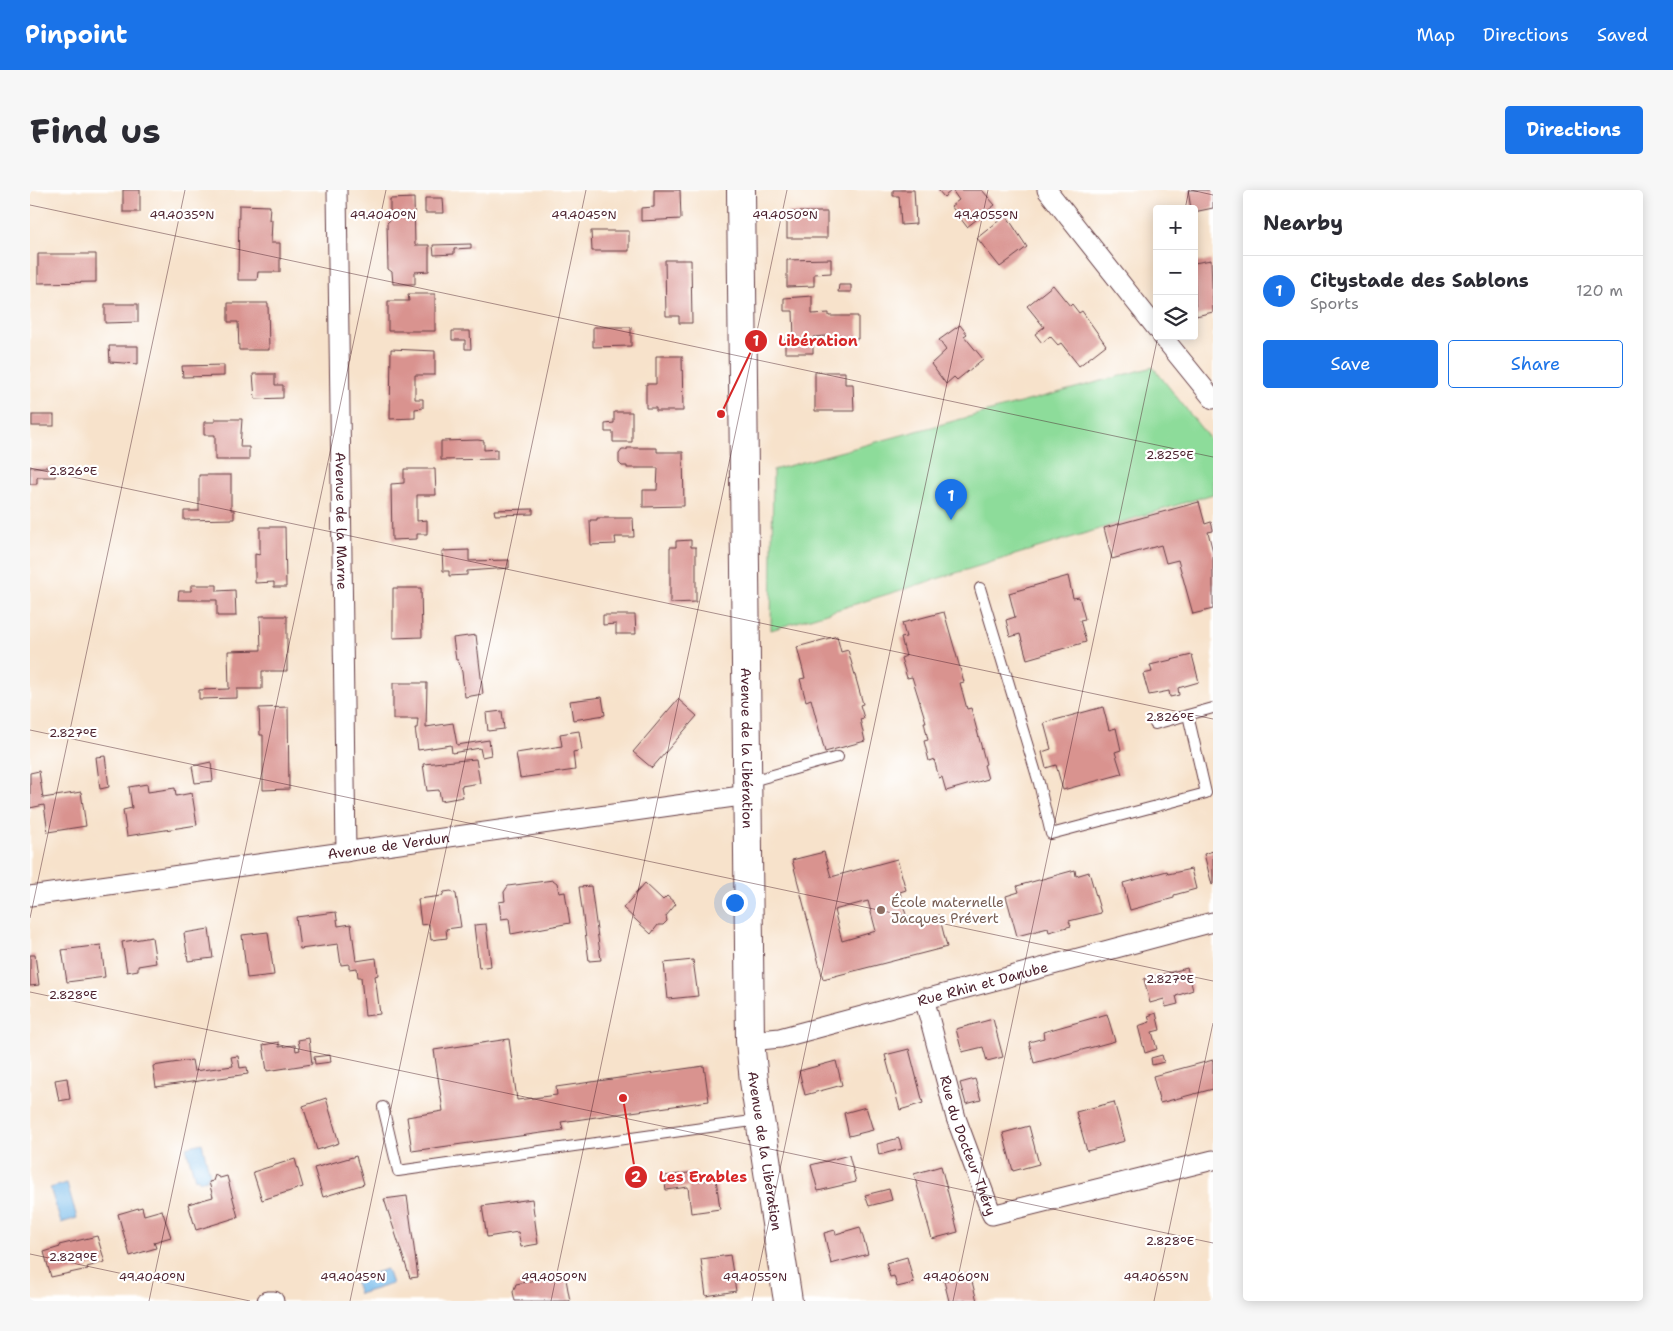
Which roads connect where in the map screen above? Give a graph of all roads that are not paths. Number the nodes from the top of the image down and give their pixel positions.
1 (337, 190) edge
2 (741, 190) edge
3 (1046, 190) edge
4 (1153, 324) edge
5 (1165, 340) edge
6 (1213, 398) edge
7 (980, 588) dead end
8 (1213, 708) edge
9 (1188, 715) junction
10 (1155, 724) dead end
11 (838, 757) dead end
12 (748, 788) junction
13 (346, 852) junction
14 (30, 896) edge
15 (1213, 922) edge
16 (924, 998) junction
17 (750, 1041) junction
18 (383, 1107) dead end
19 (760, 1120) junction
20 (1213, 1160) edge
21 (267, 1301) edge
22 (274, 1301) edge
23 (788, 1301) edge

1 - 13 street, Avenue de la Marne
2 - 12 street, Avenue de la Libération
3 - 4 street
5 - 6 street
7 - 9 lane
8 - 9 lane
9 - 10 lane
11 - 12 lane
12 - 13 street, Avenue de Verdun
12 - 17 street, Avenue de la Libération
13 - 14 street, Avenue de Verdun
15 - 16 street, Rue Rhin et Danube
16 - 17 street, Rue Rhin et Danube
16 - 20 street, Rue du Docteur Théry
17 - 19 street, Avenue de la Libération
18 - 19 lane
19 - 23 street, Avenue de la Libération
21 - 22 street

